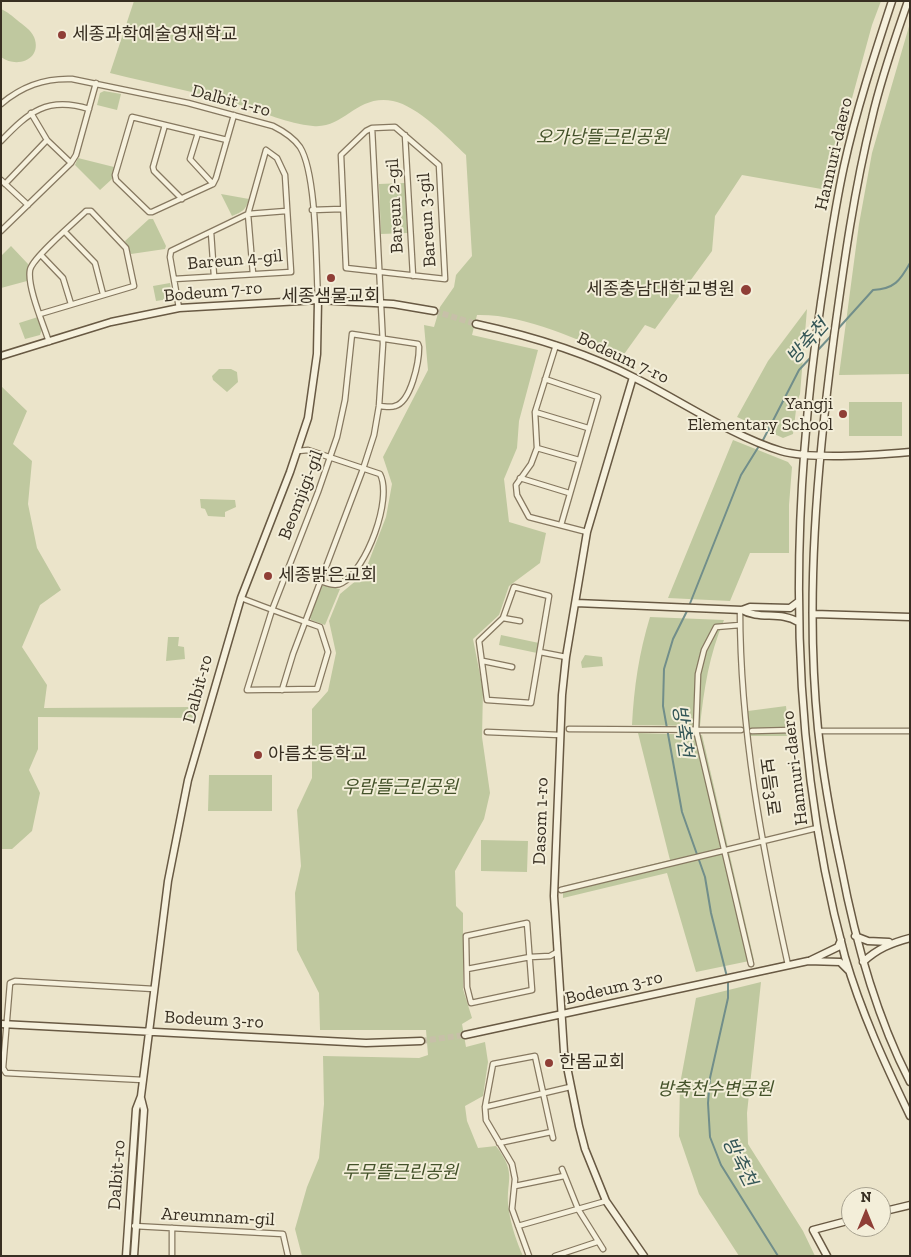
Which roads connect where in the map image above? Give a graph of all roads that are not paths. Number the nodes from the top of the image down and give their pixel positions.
1 (892, 1) edge
2 (908, 1) edge
3 (96, 83) junction
4 (1, 104) edge
5 (89, 109) junction
6 (31, 113) junction
7 (234, 115) junction
8 (165, 124) junction
9 (372, 128) junction
10 (198, 133) junction
11 (405, 135) junction
12 (47, 140) junction
13 (227, 140) junction
14 (1, 141) edge
15 (71, 163) junction
16 (3, 182) edge
17 (212, 184) junction
18 (182, 199) junction
19 (28, 205) junction
20 (342, 209) junction
21 (312, 210) junction
22 (286, 211) junction
23 (248, 214) junction
24 (1, 231) edge
25 (65, 232) junction
26 (211, 232) junction
27 (41, 255) junction
28 (379, 272) junction
29 (253, 274) junction
30 (214, 276) junction
31 (413, 276) junction
32 (174, 279) junction
33 (103, 294) junction
34 (318, 300) junction
35 (381, 303) junction
36 (71, 304) junction
37 (179, 308) junction
38 (434, 311) tunnel mouth
39 (40, 314) junction
40 (476, 324) tunnel mouth
41 (383, 337) junction
42 (49, 342) junction
43 (556, 345) junction
44 (1, 356) edge
45 (633, 377) junction
46 (545, 379) junction
47 (379, 406) junction
48 (535, 412) junction
49 (588, 428) junction
50 (537, 448) junction
51 (298, 451) junction
52 (910, 452) edge
53 (804, 455) junction
54 (818, 455) junction
55 (331, 458) junction
56 (579, 460) junction
57 (364, 469) junction
58 (520, 478) junction
59 (569, 493) junction
60 (562, 525) junction
61 (588, 532) junction
62 (320, 581) junction
63 (241, 598) junction
64 (798, 602) junction
65 (576, 603) junction
66 (272, 610) junction
67 (741, 610) junction
68 (814, 614) junction
69 (910, 617) edge
70 (503, 618) junction
71 (305, 621) junction
72 (520, 621) dead end
73 (798, 622) junction
74 (740, 625) junction
75 (540, 652) junction
76 (566, 657) junction
77 (483, 661) junction
78 (512, 667) dead end
79 (282, 690) junction
80 (569, 729) dead end
81 (696, 730) junction
82 (741, 730) dead end
83 (752, 730) dead end
84 (791, 730) dead end
85 (818, 731) junction
86 (910, 731) edge
87 (487, 732) dead end
88 (560, 735) junction
89 (817, 828) junction
90 (761, 840) junction
91 (724, 850) junction
92 (561, 890) dead end
93 (855, 936) junction
94 (910, 938) edge
95 (841, 939) junction
96 (891, 942) junction
97 (557, 952) junction
98 (530, 957) junction
99 (808, 961) junction
100 (863, 962) junction
101 (750, 964) dead end
102 (788, 965) junction
103 (467, 969) junction
104 (850, 972) junction
105 (154, 989) junction
106 (560, 1016) junction
107 (4, 1025) edge
108 (149, 1032) junction
109 (465, 1035) tunnel mouth
110 (421, 1041) tunnel mouth
111 (536, 1048) dead end
112 (535, 1056) junction
113 (143, 1080) junction
114 (910, 1082) edge
115 (570, 1087) junction
116 (543, 1094) junction
117 (141, 1096) junction
118 (485, 1107) junction
119 (910, 1116) edge
120 (551, 1132) junction
121 (553, 1138) dead end
122 (499, 1143) junction
123 (562, 1169) dead end
124 (564, 1176) junction
125 (515, 1186) junction
126 (606, 1201) junction
127 (910, 1205) edge
128 (578, 1209) junction
129 (891, 1210) edge
130 (841, 1223) edge
131 (128, 1225) junction
132 (136, 1226) junction
133 (518, 1226) junction
134 (172, 1228) junction
135 (597, 1242) junction
136 (603, 1249) dead end
137 (126, 1256) edge
138 (134, 1256) edge
139 (172, 1256) edge
140 (288, 1256) edge
141 (530, 1256) edge
142 (554, 1256) edge
143 (644, 1256) edge
144 (827, 1256) edge

1 - 53 street, Hannuri-daero
2 - 54 street, Hannuri-daero
3 - 4 street, Dalbit 1-ro
3 - 5 street
3 - 7 street, Dalbit 1-ro
5 - 6 street
5 - 15 street
6 - 12 street
6 - 14 street
7 - 13 street
7 - 21 street, Dalbit 1-ro
8 - 10 street
8 - 18 street
8 - 18 street
9 - 11 street
9 - 20 street, Bareun 3-gil
9 - 28 street
10 - 13 street
10 - 17 street
11 - 31 street, Bareun 2-gil
11 - 31 street, Bareun 3-gil
12 - 15 street
12 - 16 street
13 - 17 street
15 - 19 street
16 - 19 street
17 - 18 street
19 - 24 street
20 - 21 street
20 - 28 street, Bareun 3-gil
21 - 34 street, Dalbit 1-ro
22 - 23 street
22 - 23 street, Bareun 4-gil
22 - 29 street, Bareun 4-gil
23 - 26 street, Bareun 4-gil
23 - 29 street
25 - 27 street
25 - 33 street
25 - 33 street
26 - 30 street
26 - 32 street, Bareun 4-gil
27 - 36 street
27 - 39 street
28 - 31 street, Bareun 3-gil
28 - 35 street
29 - 30 street, Bareun 4-gil
30 - 32 street, Bareun 4-gil
32 - 37 street, Bareun 4-gil
33 - 36 street
34 - 35 street, Bodeum 7-ro
34 - 37 street, Bodeum 7-ro
34 - 51 street, Dalbit-ro
35 - 38 street, Bodeum 7-ro
35 - 41 street
36 - 39 street
37 - 42 street, Bodeum 7-ro
39 - 42 street
40 - 43 street, Bodeum 7-ro
41 - 47 street
41 - 47 street, Beomjigi-gil
41 - 55 street, Beomjigi-gil
42 - 44 street, Bodeum 7-ro
43 - 45 street, Bodeum 7-ro
43 - 46 street
45 - 53 street, Bodeum 7-ro
45 - 61 street, Dasom 1-ro
46 - 48 street
46 - 49 street
47 - 57 street
48 - 49 street
48 - 50 street
49 - 56 street
50 - 56 street
50 - 58 street
51 - 55 street
51 - 63 street, Dalbit-ro
52 - 54 street
53 - 54 street
53 - 64 street, Hannuri-daero
54 - 68 street, Hannuri-daero
55 - 57 street
55 - 66 street, Beomjigi-gil
56 - 59 street
57 - 62 street
57 - 62 street
58 - 59 street
58 - 60 street
59 - 60 street
60 - 61 street
61 - 65 street, Dasom 1-ro
62 - 71 street
63 - 66 street
63 - 105 street, Dalbit-ro
64 - 67 street
64 - 73 street, Hannuri-daero
65 - 67 street
65 - 76 street, Dasom 1-ro
66 - 71 street
66 - 79 street, Beomjigi-gil
67 - 73 street
67 - 74 street, 보듬3로
68 - 69 street
68 - 85 street, Hannuri-daero
70 - 72 street
70 - 75 street
70 - 77 street
71 - 79 street
71 - 79 street
73 - 89 street, Hannuri-daero
74 - 81 street
74 - 90 street, 보듬3로
75 - 76 street
75 - 77 street
76 - 88 street, Dasom 1-ro
77 - 78 street
80 - 81 street
81 - 82 street
81 - 91 street
83 - 84 street
85 - 86 street
85 - 93 street, Hannuri-daero
87 - 88 street
88 - 97 street, Dasom 1-ro
89 - 90 street
89 - 95 street, Hannuri-daero
90 - 91 street
90 - 102 street, 보듬3로
91 - 92 street
91 - 101 street
93 - 96 street
93 - 100 street, Hannuri-daero
94 - 96 street
95 - 99 street
95 - 104 street, Hannuri-daero
96 - 100 street
97 - 98 street
97 - 106 street, Dasom 1-ro
98 - 103 street
98 - 103 street
98 - 103 street
99 - 102 street
99 - 104 street
100 - 114 street, Hannuri-daero
102 - 106 street, Bodeum 3-ro
104 - 119 street, Hannuri-daero
105 - 107 street, Bodeum 3-ro
105 - 108 street, Dalbit-ro
106 - 109 street, Bodeum 3-ro
106 - 115 street, Dasom 1-ro
107 - 108 street, Bodeum 3-ro
107 - 113 street
108 - 110 street, Bodeum 3-ro
108 - 113 street, Dalbit-ro
111 - 112 street
112 - 116 street
112 - 118 street
113 - 117 street, Dalbit-ro
115 - 116 street
115 - 126 street, Dasom 1-ro
116 - 118 street
116 - 120 street
117 - 131 street, Dalbit-ro
117 - 132 street, Dalbit-ro
118 - 122 street
120 - 121 street
120 - 122 street
122 - 125 street
123 - 124 street
124 - 125 street
124 - 128 street
125 - 133 street
126 - 128 street
126 - 143 street, Dasom 1-ro
127 - 129 street
128 - 133 street
128 - 135 street
130 - 144 street
131 - 132 street, Areumnam-gil
131 - 137 street, Dalbit-ro
132 - 134 street, Areumnam-gil
132 - 138 street, Dalbit-ro
133 - 141 street
134 - 139 street
134 - 140 street, Areumnam-gil
135 - 136 street
135 - 142 street

